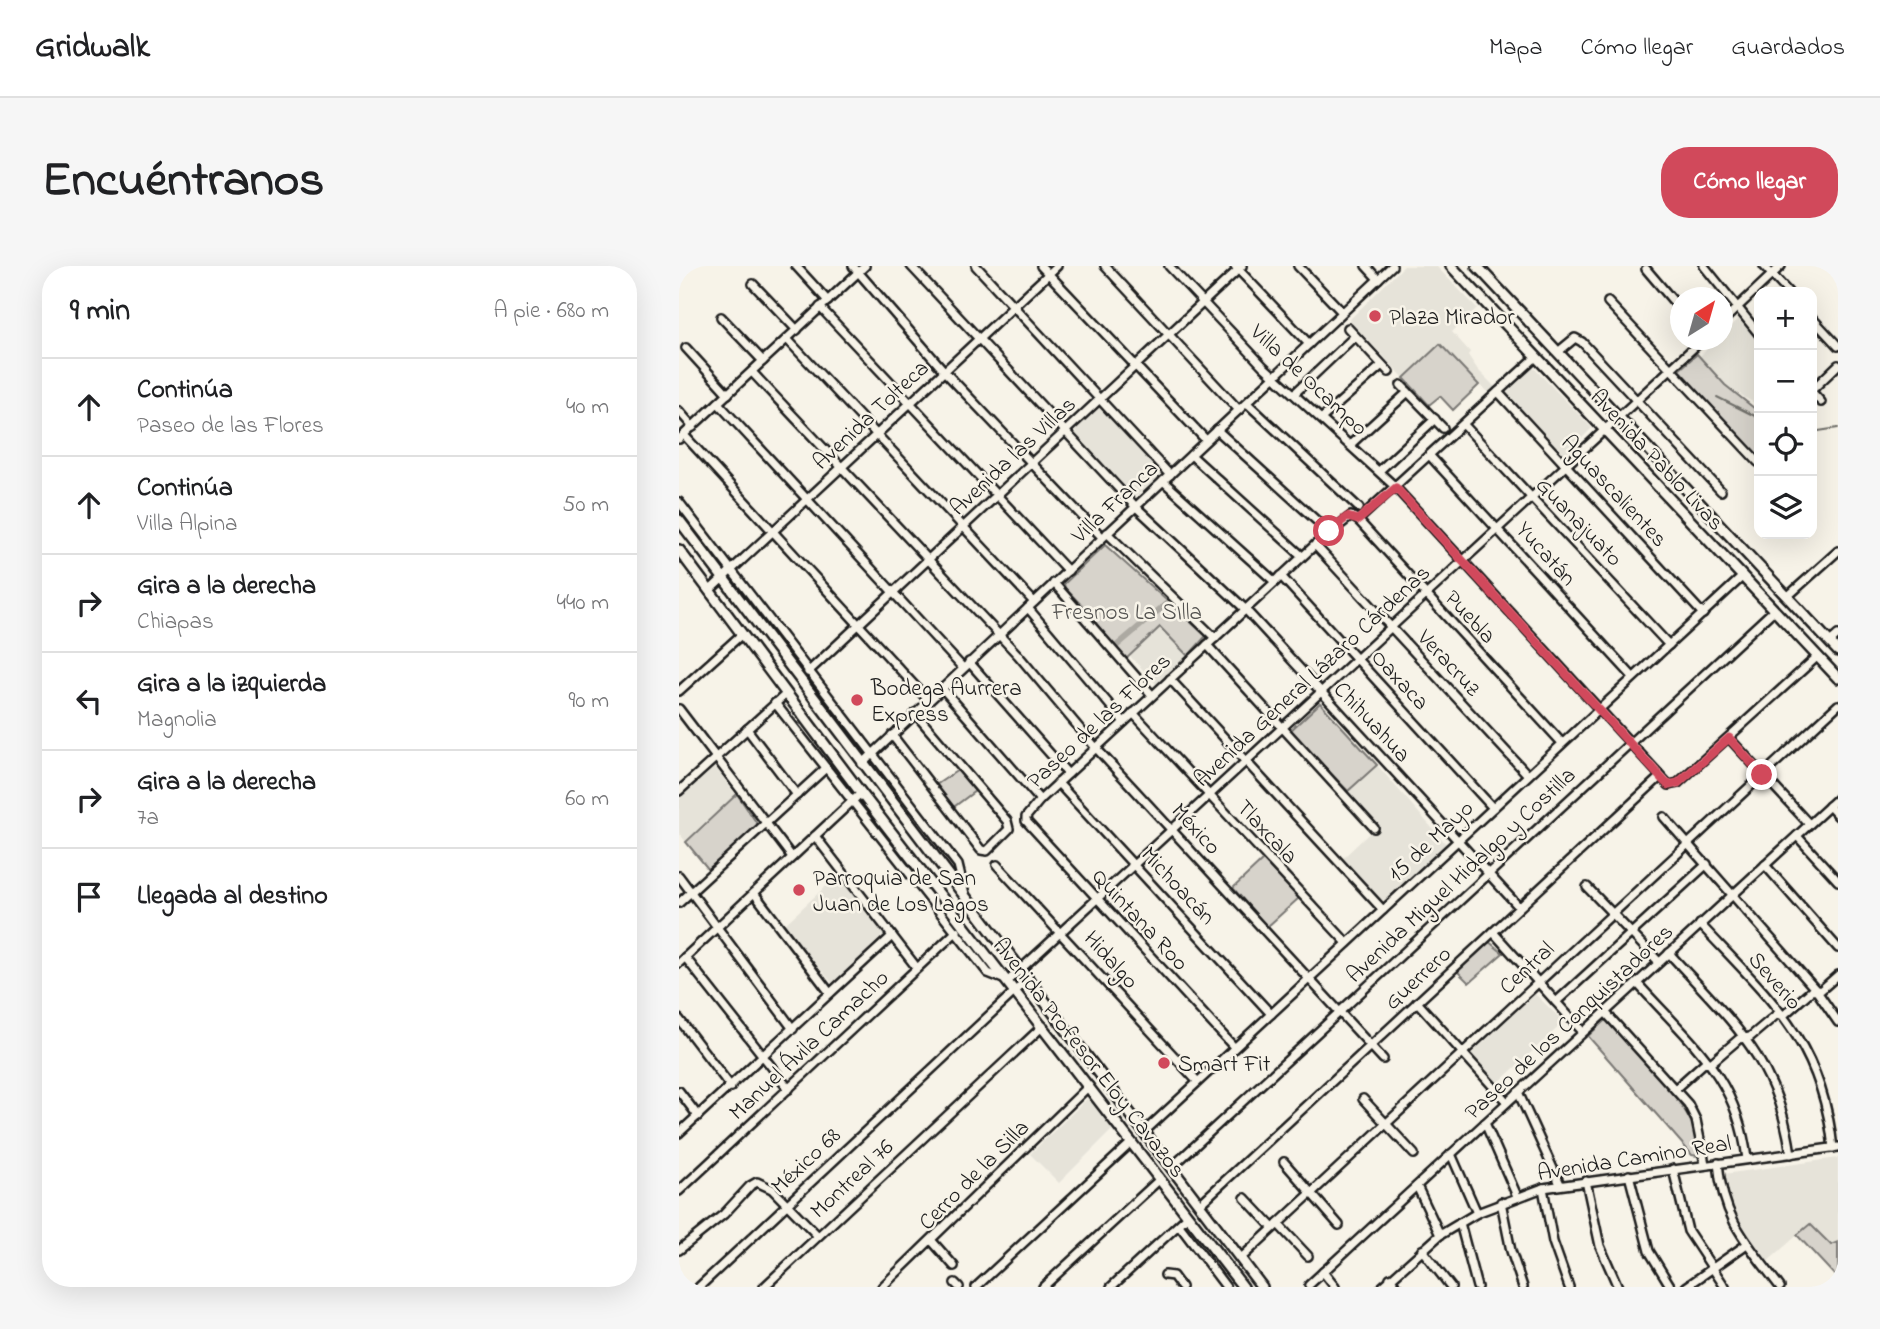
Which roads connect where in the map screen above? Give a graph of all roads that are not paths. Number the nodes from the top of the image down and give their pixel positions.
1 (796, 266) edge
2 (865, 266) edge
3 (911, 266) edge
4 (976, 266) edge
5 (1041, 266) edge
6 (1057, 266) edge
7 (1105, 266) edge
8 (1169, 266) edge
9 (1298, 266) edge
10 (1366, 266) edge
11 (1392, 266) edge
12 (1451, 266) edge
13 (1477, 266) edge
14 (1704, 266) edge
15 (1764, 266) edge
16 (1781, 266) edge
17 (1238, 267) edge
18 (855, 270) edge
19 (1646, 270) dead end
20 (1048, 274) junction
21 (1772, 275) junction
22 (1378, 279) junction
23 (753, 284) dead end
24 (1783, 287) edge
25 (1670, 297) edge
26 (828, 301) junction
27 (1203, 302) junction
28 (1608, 302) dead end
29 (1738, 306) junction
30 (820, 307) junction
31 (1013, 307) junction
32 (1733, 311) edge
33 (1342, 312) junction
34 (720, 317) dead end
35 (1817, 323) edge
36 (1754, 327) edge
37 (1348, 328) dead end
38 (797, 330) junction
39 (1169, 335) junction
40 (1355, 336) junction
41 (787, 339) junction
42 (979, 339) junction
43 (1309, 344) junction
44 (1838, 346) edge
45 (686, 348) dead end
46 (1691, 350) edge
47 (1558, 352) junction
48 (1536, 357) junction
49 (763, 361) junction
50 (1382, 365) junction
51 (1838, 365) edge
52 (1135, 368) junction
53 (1669, 369) junction
54 (752, 372) junction
55 (945, 372) junction
56 (1389, 372) dead end
57 (1274, 377) junction
58 (1401, 385) dead end
59 (1817, 386) edge
60 (1408, 392) junction
61 (1498, 392) junction
62 (1295, 393) junction
63 (728, 394) junction
64 (1817, 397) edge
65 (1636, 400) junction
66 (1098, 401) junction
67 (1821, 402) dead end
68 (718, 403) junction
69 (911, 403) junction
70 (1247, 403) junction
71 (1239, 410) junction
72 (679, 411) edge
73 (1618, 417) junction
74 (1322, 418) junction
75 (1434, 419) junction
76 (1464, 425) junction
77 (693, 427) junction
78 (1443, 428) dead end
79 (1217, 430) junction
80 (1604, 430) junction
81 (1065, 431) junction
82 (876, 435) junction
83 (681, 437) edge
84 (1206, 440) junction
85 (1352, 444) junction
86 (1191, 455) junction
87 (1430, 456) junction
88 (1754, 458) edge
89 (1031, 463) junction
90 (1567, 466) junction
91 (842, 467) junction
92 (1379, 471) junction
93 (1166, 478) junction
94 (1393, 486) junction
95 (1721, 491) dead end
96 (997, 495) junction
97 (808, 498) junction
98 (1531, 498) junction
99 (679, 502) edge
100 (1135, 506) junction
101 (1359, 508) dead end
102 (1355, 518) junction
103 (679, 520) edge
104 (963, 527) junction
105 (1498, 528) junction
106 (773, 531) junction
107 (1329, 531) junction
108 (1104, 535) junction
109 (1315, 545) junction
110 (679, 551) edge
111 (1838, 551) edge
112 (1302, 556) junction
113 (928, 560) junction
114 (1461, 562) junction
115 (731, 570) junction
116 (1067, 571) junction
117 (1742, 577) junction
118 (723, 578) junction
119 (1278, 579) junction
120 (1054, 583) junction
121 (709, 591) junction
122 (893, 593) junction
123 (1425, 595) junction
124 (1787, 597) junction
125 (1031, 605) junction
126 (1245, 609) junction
127 (1774, 610) junction
128 (1703, 614) junction
129 (859, 623) junction
130 (1391, 627) junction
131 (998, 634) junction
132 (742, 635) junction
133 (1838, 635) edge
134 (1215, 638) junction
135 (1829, 642) junction
136 (1207, 645) junction
137 (1669, 645) junction
138 (1838, 651) edge
139 (1818, 656) junction
140 (1357, 658) junction
141 (966, 665) junction
142 (808, 672) junction
143 (1633, 677) junction
144 (1838, 678) edge
145 (1170, 679) junction
146 (942, 688) junction
147 (679, 691) edge
148 (1320, 693) junction
149 (786, 694) junction
150 (1152, 695) junction
151 (928, 700) junction
152 (775, 704) junction
153 (1838, 705) edge
154 (679, 709) edge
155 (1598, 710) junction
156 (915, 713) junction
157 (1133, 713) junction
158 (1123, 722) junction
159 (1282, 727) junction
160 (747, 729) junction
161 (892, 735) junction
162 (1729, 738) junction
163 (1562, 743) junction
164 (1630, 744) junction
165 (1096, 748) junction
166 (872, 755) junction
167 (716, 757) junction
168 (1246, 762) junction
169 (862, 764) junction
170 (825, 768) junction
171 (1068, 774) junction
172 (1528, 775) junction
173 (1762, 775) junction
174 (1660, 777) junction
175 (1058, 783) junction
176 (679, 791) edge
177 (861, 793) junction
178 (797, 795) junction
179 (1209, 796) junction
180 (1838, 797) edge
181 (1040, 800) junction
182 (851, 802) junction
183 (1829, 806) junction
184 (1493, 808) junction
185 (1028, 814) joint
186 (1838, 816) edge
187 (1664, 817) dead end
188 (765, 824) junction
189 (1809, 824) junction
190 (1374, 828) dead end
191 (1171, 830) junction
192 (815, 836) junction
193 (1797, 836) junction
194 (1457, 841) junction
195 (1688, 843) junction
196 (792, 858) junction
197 (1134, 864) junction
198 (1707, 864) junction
199 (997, 865) dead end
200 (1765, 865) junction
201 (1488, 875) junction
202 (679, 876) edge
203 (1838, 881) edge
204 (1587, 887) dead end
205 (691, 892) junction
206 (754, 893) junction
207 (1734, 893) junction
208 (965, 898) junction
209 (1097, 899) junction
210 (679, 903) edge
211 (1519, 907) junction
212 (1383, 910) junction
213 (1612, 913) junction
214 (1700, 924) junction
215 (963, 925) junction
216 (718, 926) junction
217 (1062, 932) junction
218 (1493, 932) junction
219 (955, 933) junction
220 (1632, 933) junction
221 (892, 936) junction
222 (1347, 943) junction
223 (1838, 948) edge
224 (1669, 953) junction
225 (682, 960) edge
226 (1659, 962) junction
227 (917, 968) junction
228 (1020, 970) junction
229 (1838, 975) edge
230 (1310, 977) junction
231 (1027, 979) junction
232 (1008, 981) junction
233 (1538, 982) junction
234 (1637, 983) junction
235 (1016, 990) junction
236 (1816, 990) junction
237 (830, 993) junction
238 (1417, 1002) junction
239 (1556, 1002) junction
240 (1340, 1010) junction
241 (1605, 1013) junction
242 (1271, 1014) junction
243 (1781, 1014) junction
244 (679, 1019) edge
245 (1838, 1022) edge
246 (1043, 1026) junction
247 (793, 1028) junction
248 (1583, 1032) junction
249 (1745, 1038) junction
250 (1371, 1045) junction
251 (1234, 1047) junction
252 (1462, 1053) junction
253 (763, 1057) junction
254 (1383, 1059) dead end
255 (1709, 1062) junction
256 (1197, 1081) junction
257 (1089, 1086) junction
258 (731, 1087) junction
259 (789, 1088) junction
260 (1675, 1089) junction
261 (679, 1091) edge
262 (1518, 1092) junction
263 (1363, 1099) dead end
264 (1507, 1102) junction
265 (698, 1115) junction
266 (1386, 1123) junction
267 (1485, 1123) junction
268 (1145, 1131) junction
269 (679, 1133) edge
270 (1132, 1142) junction
271 (1835, 1148) edge
272 (1414, 1154) dead end
273 (1451, 1154) junction
274 (1791, 1154) junction
275 (1748, 1159) junction
276 (1284, 1162) dead end
277 (1718, 1163) junction
278 (1706, 1164) junction
279 (1172, 1167) junction
280 (1673, 1169) junction
281 (1629, 1175) junction
282 (1160, 1178) junction
283 (1586, 1181) junction
284 (1560, 1184) junction
285 (1417, 1186) junction
286 (1543, 1188) junction
287 (679, 1191) edge
288 (1311, 1193) junction
289 (1517, 1196) junction
290 (1245, 1198) dead end
291 (1501, 1202) junction
292 (786, 1204) junction
293 (1200, 1204) junction
294 (1477, 1213) junction
295 (1188, 1216) junction
296 (1460, 1223) junction
297 (1179, 1225) junction
298 (1339, 1225) dead end
299 (1275, 1226) junction
300 (1440, 1235) junction
301 (818, 1236) junction
302 (932, 1241) junction
303 (1747, 1244) junction
304 (679, 1250) edge
305 (1422, 1250) junction
306 (1308, 1256) dead end
307 (1240, 1259) junction
308 (954, 1266) dead end
309 (1711, 1269) junction
310 (1324, 1272) junction
311 (1165, 1275) dead end
312 (1390, 1278) junction
313 (1309, 1285) dead end
314 (699, 1287) edge
315 (764, 1287) edge
316 (882, 1287) edge
317 (976, 1287) edge
318 (1043, 1287) edge
319 (1111, 1287) edge
320 (1181, 1287) edge
321 (1226, 1287) edge
322 (1243, 1287) edge
323 (1262, 1287) edge
324 (1335, 1287) edge
325 (1382, 1287) edge
326 (1397, 1287) edge
327 (1451, 1287) edge
328 (1477, 1287) edge
329 (1523, 1287) edge
330 (1569, 1287) edge
331 (1618, 1287) edge
332 (1671, 1287) edge
333 (1686, 1287) edge
334 (1725, 1287) edge
335 (1780, 1287) edge

1 - 26 street
2 - 18 street
3 - 42 street, Chihuahua
4 - 31 street, Oaxaca
5 - 20 street
6 - 20 street, Avenida Tolteca
7 - 39 street
8 - 27 street, Villa de Ocampo
9 - 33 street
10 - 22 street
11 - 22 street, Villa Franca
12 - 48 main road, Avenida Pablo Livas
13 - 47 main road, Avenida Pablo Livas
14 - 29 street
15 - 21 street
16 - 21 street
17 - 27 street, Avenida las Villas
17 - 43 street
18 - 26 street
18 - 55 street
19 - 25 street
20 - 31 street, Avenida Tolteca
20 - 52 street
21 - 24 street
21 - 29 street
22 - 33 street, Villa Franca
23 - 38 street
26 - 30 street
27 - 39 street, Avenida las Villas
27 - 57 street, Villa de Ocampo
28 - 53 street
29 - 32 street
29 - 36 street
30 - 38 street
30 - 69 street
31 - 42 street, Avenida Tolteca
31 - 66 street, Oaxaca
33 - 43 street, Villa Franca
34 - 49 street
35 - 44 street
37 - 40 street
38 - 41 street
39 - 52 street, Avenida las Villas
39 - 71 street
40 - 50 street
40 - 62 street
41 - 49 street
41 - 82 street
42 - 55 street, Avenida Tolteca
42 - 81 street, Chihuahua
43 - 57 street, Villa Franca
45 - 63 street
46 - 53 street, Avenida General Lázaro Cárdenas
47 - 65 street
47 - 73 main road, Avenida Pablo Livas
48 - 61 street, Paseo de las Flores
48 - 80 main road, Avenida Pablo Livas
49 - 54 street
50 - 56 street
50 - 74 street
51 - 59 street
52 - 66 street, Avenida las Villas
52 - 84 street
53 - 65 street, Avenida General Lázaro Cárdenas
53 - 88 street
54 - 63 street
54 - 91 street, México
55 - 69 street, Avenida Tolteca
55 - 89 street
57 - 62 street, Villa de Ocampo
57 - 70 street, Villa Franca
58 - 60 street
60 - 75 street
60 - 85 street
61 - 76 street, Paseo de las Flores
61 - 90 street, Aguascalientes
62 - 74 street, Villa de Ocampo
63 - 68 street
64 - 67 street
65 - 73 street, Avenida General Lázaro Cárdenas
65 - 95 street
66 - 81 street, Avenida las Villas
66 - 93 street, Oaxaca
68 - 77 street
68 - 97 street
69 - 82 street, Avenida Tolteca
69 - 96 street
70 - 71 street, Villa Franca
70 - 101 street
71 - 79 street, Villa Franca
72 - 77 street
73 - 80 street, Avenida General Lázaro Cárdenas
73 - 124 main road, Avenida Pablo Livas
74 - 85 street, Villa de Ocampo
75 - 78 street
75 - 92 street
76 - 87 street, Paseo de las Flores
76 - 98 street, Guanajuato
77 - 83 street
79 - 84 street, Villa Franca
79 - 107 street
80 - 90 street, Avenida General Lázaro Cárdenas
80 - 117 main road, Avenida Pablo Livas
81 - 89 street, Avenida las Villas
81 - 100 street, Chihuahua
82 - 91 street, Avenida Tolteca
82 - 104 street
83 - 106 street
84 - 86 street, Villa Franca
85 - 92 street, Villa de Ocampo
86 - 93 street, Villa Franca
86 - 112 street
87 - 94 street, Paseo de las Flores
87 - 105 street, Yucatán
89 - 96 street, Avenida las Villas
89 - 108 street
90 - 98 street, Avenida General Lázaro Cárdenas
90 - 128 street, Aguascalientes
91 - 97 street, Avenida Tolteca
91 - 113 street, México
92 - 94 street, Villa de Ocampo
93 - 100 street, Villa Franca
93 - 119 street, Oaxaca
94 - 102 street, Paseo de las Flores
94 - 114 street, Villa de Ocampo
96 - 104 street, Avenida las Villas
96 - 116 street
97 - 106 street, Avenida Tolteca
97 - 122 street
98 - 105 street, Avenida General Lázaro Cárdenas
98 - 137 street, Guanajuato
99 - 115 street, Avenida Profesor Eloy Cavazos
100 - 108 street, Villa Franca
100 - 126 street, Chihuahua
102 - 107 street, Paseo de las Flores
102 - 123 street, Puebla
103 - 118 main road, Avenida Profesor Eloy Cavazos
104 - 113 street, Avenida las Villas
104 - 125 street
105 - 114 street, Avenida General Lázaro Cárdenas
105 - 143 street, Yucatán
106 - 115 street, Avenida Tolteca
106 - 129 street
107 - 109 street, Paseo de las Flores
108 - 116 street, Villa Franca
108 - 134 street
109 - 112 street, Paseo de las Flores
109 - 130 street, Veracruz
110 - 121 main road, Avenida Profesor Eloy Cavazos
111 - 124 street
112 - 119 street, Paseo de las Flores
113 - 122 street, Avenida las Villas
113 - 131 street, México
114 - 123 street, Avenida General Lázaro Cárdenas
114 - 155 street, Villa de Ocampo
115 - 118 street, Avenida Tolteca
115 - 142 street, Avenida Profesor Eloy Cavazos
116 - 120 street, Villa Franca
117 - 127 main road, Avenida Pablo Livas
117 - 128 street, 15 de Mayo
118 - 121 street, Avenida Tolteca
118 - 169 main road, Avenida Profesor Eloy Cavazos
119 - 126 street, Paseo de las Flores
119 - 140 street, Oaxaca
120 - 125 street, Villa Franca
120 - 150 street
121 - 132 main road, Avenida Profesor Eloy Cavazos
122 - 129 street, Avenida las Villas
122 - 141 street
123 - 130 street, Avenida General Lázaro Cárdenas
123 - 163 street, Puebla
124 - 135 main road, Avenida Pablo Livas
125 - 131 street, Villa Franca
125 - 158 street
126 - 134 street, Paseo de las Flores
126 - 148 street, Chihuahua
127 - 139 main road, Avenida Pablo Livas
127 - 164 street, Avenida Miguel Hidalgo y Costilla
128 - 137 street, 15 de Mayo
129 - 142 street, Avenida las Villas
129 - 151 street
130 - 140 street, Avenida General Lázaro Cárdenas
130 - 172 street, Veracruz
131 - 141 street, Villa Franca
131 - 165 street, México
132 - 147 street
132 - 149 main road, Avenida Profesor Eloy Cavazos
133 - 135 street
134 - 136 street, Paseo de las Flores
135 - 138 main road, Avenida Pablo Livas
136 - 145 street, Paseo de las Flores
136 - 159 street
137 - 143 street, 15 de Mayo
139 - 144 main road, Avenida Pablo Livas
139 - 162 street
140 - 148 street, Avenida General Lázaro Cárdenas
140 - 184 street, Oaxaca
141 - 146 street, Villa Franca
141 - 171 street
142 - 166 street, Avenida Profesor Eloy Cavazos
143 - 155 street, 15 de Mayo
145 - 150 street, Paseo de las Flores
145 - 168 street
146 - 151 street, Villa Franca
146 - 181 street
148 - 159 street, Avenida General Lázaro Cárdenas
148 - 194 street, Chihuahua
149 - 152 street
149 - 177 main road, Avenida Profesor Eloy Cavazos
150 - 157 street, Paseo de las Flores
151 - 156 street, Villa Franca
152 - 160 street
152 - 170 street
153 - 173 street, Central
154 - 167 street
155 - 163 street, 15 de Mayo
155 - 164 street, Villa de Ocampo
156 - 161 street, Villa Franca
156 - 161 street
157 - 158 street, Paseo de las Flores
157 - 179 street, Tlaxcala
158 - 165 street, Paseo de las Flores
159 - 168 street, Avenida General Lázaro Cárdenas
159 - 190 street
160 - 167 street
160 - 178 street
161 - 166 street, Villa Franca
162 - 173 street
162 - 174 street, Villa de Ocampo
163 - 172 street, 15 de Mayo
164 - 174 street, Villa de Ocampo
164 - 201 street, Avenida Miguel Hidalgo y Costilla
165 - 171 street, Paseo de las Flores
165 - 191 street, México
166 - 169 street, Villa Franca
166 - 208 street, Avenida Profesor Eloy Cavazos
167 - 176 street
167 - 188 street
168 - 179 street, Avenida General Lázaro Cárdenas
168 - 212 street
169 - 208 main road, Avenida Profesor Eloy Cavazos
170 - 178 street
170 - 182 street
171 - 175 street, Paseo de las Flores
172 - 184 street, 15 de Mayo
173 - 189 street
173 - 195 street, Central
174 - 211 street, Guerrero
175 - 181 street, Paseo de las Flores
175 - 197 street, Michoacán
177 - 182 street
177 - 215 main road, Avenida Profesor Eloy Cavazos
178 - 188 street
179 - 191 street, Avenida General Lázaro Cárdenas
179 - 222 street, Tlaxcala
180 - 183 street, Paseo de los Conquistadores
181 - 185 street, Paseo de las Flores
182 - 192 street
182 - 219 street
183 - 186 street
183 - 189 street, Paseo de los Conquistadores
184 - 194 street, 15 de Mayo
185 - 209 street, Quintana Roo
187 - 195 street
188 - 196 street
188 - 205 street
189 - 193 street, Paseo de los Conquistadores
191 - 197 street, Avenida General Lázaro Cárdenas
191 - 230 street, México
192 - 196 street
192 - 221 street
193 - 200 street, Paseo de los Conquistadores
193 - 203 street
194 - 201 street, Chihuahua
194 - 212 street, 15 de Mayo
195 - 198 street
195 - 213 street, Central
196 - 206 street
197 - 209 street, Avenida General Lázaro Cárdenas
197 - 242 street, Michoacán
198 - 207 street
198 - 220 street
199 - 217 street, Hidalgo
200 - 207 street, Paseo de los Conquistadores
200 - 223 street
201 - 211 street, Chihuahua
201 - 240 street, Avenida Miguel Hidalgo y Costilla
202 - 205 street
204 - 213 street
205 - 210 street
205 - 216 street
206 - 216 street
206 - 237 street
207 - 214 street, Paseo de los Conquistadores
207 - 236 street
208 - 228 main road, Avenida Profesor Eloy Cavazos
209 - 217 street, Avenida General Lázaro Cárdenas
209 - 251 street, Quintana Roo
211 - 218 street, Guerrero
212 - 222 street, 15 de Mayo
213 - 220 street
213 - 233 street, Central
214 - 224 street, Paseo de los Conquistadores
214 - 243 street, Severio
215 - 219 street, Manuel Ávila Camacho
215 - 232 main road, Avenida Profesor Eloy Cavazos
216 - 225 street
216 - 247 street
217 - 228 street, Avenida General Lázaro Cárdenas
217 - 256 street, Hidalgo
218 - 233 street
218 - 238 street, Guerrero
219 - 227 street, Manuel Ávila Camacho
219 - 232 street
220 - 226 street
220 - 239 street
221 - 227 street
221 - 237 street
222 - 230 street, 15 de Mayo
224 - 226 street, Paseo de los Conquistadores
224 - 249 street
225 - 253 street
226 - 234 street, Paseo de los Conquistadores
227 - 259 street, Manuel Ávila Camacho
228 - 231 main road, Avenida Profesor Eloy Cavazos
228 - 232 street, Avenida General Lázaro Cárdenas
229 - 236 street
230 - 240 street, México
230 - 242 street, 15 de Mayo
231 - 235 street, México 68
231 - 268 main road, Avenida Profesor Eloy Cavazos
232 - 235 main road, Avenida Profesor Eloy Cavazos
233 - 239 street
233 - 252 street, Central
234 - 241 street, Paseo de los Conquistadores
234 - 255 street
235 - 246 main road, Avenida Profesor Eloy Cavazos
235 - 292 street, México 68
236 - 243 street
236 - 245 street
237 - 247 street
238 - 250 street, Guerrero
238 - 252 street
239 - 248 street
240 - 250 street, México
240 - 279 street, Avenida Miguel Hidalgo y Costilla
241 - 248 street, Paseo de los Conquistadores
241 - 260 street
242 - 251 street, 15 de Mayo
243 - 249 street
243 - 271 street, Severio
244 - 258 street
246 - 257 main road, Avenida Profesor Eloy Cavazos
246 - 301 street, Montreal 76
247 - 253 street
248 - 262 street, Paseo de los Conquistadores
249 - 255 street
249 - 274 street
250 - 254 street, México
250 - 293 street, Guerrero
251 - 256 street, 15 de Mayo
252 - 264 street
252 - 266 street, Central
253 - 258 street
253 - 259 street
255 - 260 street
255 - 275 street
256 - 268 street, 15 de Mayo
257 - 270 main road, Avenida Profesor Eloy Cavazos
257 - 302 street, Cerro de la Silla
258 - 265 street
259 - 287 street, Manuel Ávila Camacho
260 - 278 street
261 - 265 street
262 - 264 street, Paseo de los Conquistadores
262 - 284 street
263 - 266 street
264 - 267 street, Paseo de los Conquistadores
265 - 269 street
266 - 272 street
266 - 288 street, Central
267 - 273 street, Paseo de los Conquistadores
267 - 289 street
268 - 279 main road, Avenida Profesor Eloy Cavazos
270 - 282 main road, Avenida Profesor Eloy Cavazos
270 - 317 street
271 - 274 street, Avenida Camino Real
273 - 285 street, Paseo de los Conquistadores
273 - 294 street
274 - 275 street, Avenida Camino Real
275 - 277 street, Avenida Camino Real
276 - 288 street
277 - 278 street, Avenida Camino Real
277 - 303 street
278 - 280 street, Avenida Camino Real
279 - 293 main road, Avenida Profesor Eloy Cavazos
280 - 281 street, Avenida Camino Real
280 - 309 street
281 - 283 street, Avenida Camino Real
281 - 332 street
282 - 295 main road, Avenida Profesor Eloy Cavazos
282 - 318 street
283 - 284 street, Avenida Camino Real
283 - 331 street
284 - 286 street, Avenida Camino Real
285 - 300 street
285 - 310 street, Paseo de los Conquistadores
286 - 289 street, Avenida Camino Real
286 - 330 street
288 - 298 street
288 - 299 street, Central
289 - 291 street, Avenida Camino Real
290 - 299 street
291 - 294 street, Avenida Camino Real
291 - 329 street
292 - 301 street
292 - 304 street
292 - 314 street, México 68
293 - 307 main road, Avenida Profesor Eloy Cavazos
294 - 296 street, Avenida Camino Real
295 - 297 street
295 - 322 main road, Avenida Profesor Eloy Cavazos
296 - 300 street, Avenida Camino Real
296 - 328 street
297 - 319 street
297 - 321 street
299 - 306 street
299 - 307 street, Central
300 - 305 street, Avenida Camino Real
301 - 315 street, Montreal 76
302 - 308 street
302 - 316 street, Cerro de la Silla
303 - 309 street
303 - 335 street
305 - 312 street, Avenida Camino Real
305 - 327 street
307 - 323 main road, Avenida Profesor Eloy Cavazos
309 - 333 street
309 - 334 street
310 - 313 street, Paseo de los Conquistadores
310 - 324 street
311 - 320 street
312 - 325 street, Avenida Camino Real
312 - 326 street

